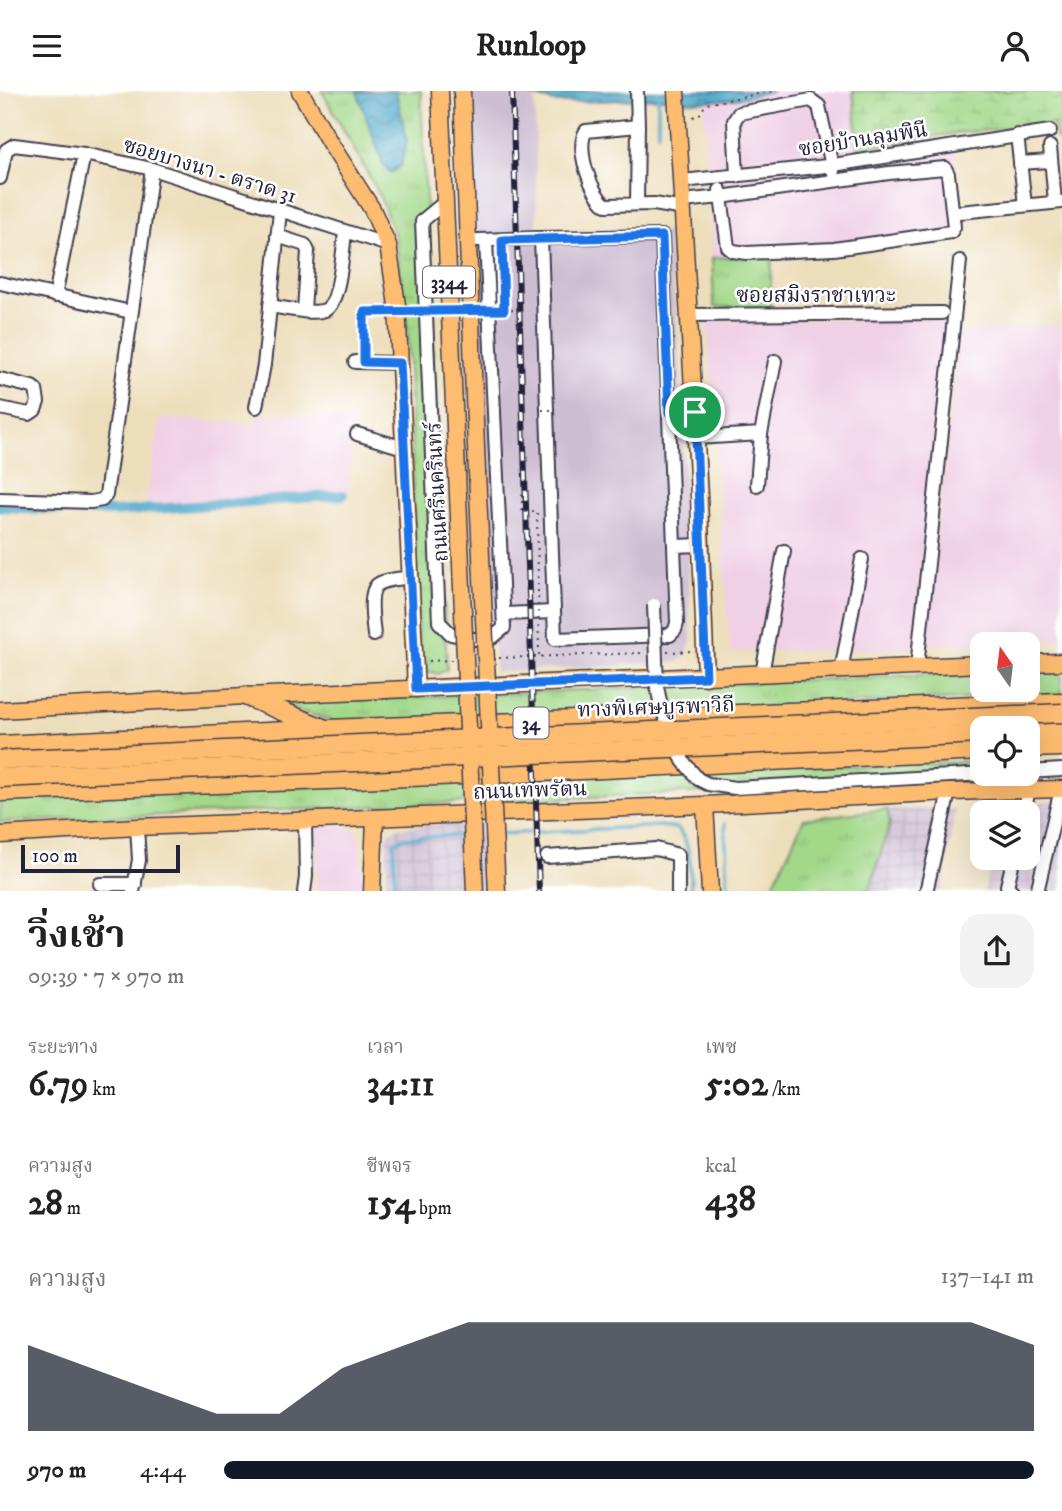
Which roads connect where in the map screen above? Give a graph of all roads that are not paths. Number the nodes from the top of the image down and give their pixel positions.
1 (300, 91) edge
2 (440, 91) edge
3 (462, 91) edge
4 (637, 97) edge
5 (677, 105) edge
6 (638, 127) junction
7 (1050, 131) dead end
8 (1017, 135) junction
9 (1050, 148) dead end
10 (84, 154) junction
11 (887, 155) junction
12 (1051, 161) junction
13 (1020, 163) junction
14 (831, 165) junction
15 (152, 169) junction
16 (889, 173) junction
17 (737, 176) junction
18 (0, 178) edge
19 (718, 178) junction
20 (682, 181) junction
21 (835, 181) junction
22 (721, 197) junction
23 (445, 202) junction
24 (1058, 202) edge
25 (637, 204) junction
26 (684, 205) junction
27 (1025, 205) junction
28 (280, 211) junction
29 (960, 212) dead end
30 (345, 232) junction
31 (277, 236) junction
32 (541, 238) junction
33 (486, 240) junction
34 (467, 241) junction
35 (388, 245) junction
36 (960, 261) dead end
37 (0, 282) edge
38 (55, 296) junction
39 (270, 306) junction
40 (304, 310) junction
41 (131, 312) junction
42 (942, 313) dead end
43 (690, 314) junction
44 (775, 361) dead end
45 (359, 362) road end
46 (400, 363) junction
47 (0, 380) edge
48 (256, 407) dead end
49 (0, 408) edge
50 (669, 412) junction
51 (695, 412) junction
52 (357, 433) dead end
53 (761, 434) junction
54 (696, 438) junction
55 (404, 448) junction
56 (757, 485) dead end
57 (0, 499) edge
58 (702, 545) junction
59 (674, 546) junction
60 (784, 551) dead end
61 (862, 559) dead end
62 (410, 577) junction
63 (654, 605) dead end
64 (554, 613) junction
65 (504, 614) junction
66 (374, 635) dead end
67 (1062, 661) edge
68 (1040, 662) edge
69 (970, 665) edge
70 (917, 667) junction
71 (841, 671) junction
72 (762, 674) junction
73 (706, 677) junction
74 (416, 689) junction
75 (245, 696) junction
76 (1062, 702) edge
77 (0, 710) edge
78 (1062, 713) edge
79 (327, 730) junction
80 (1062, 730) edge
81 (1040, 731) edge
82 (970, 735) edge
83 (1062, 741) edge
84 (1040, 742) edge
85 (0, 745) edge
86 (970, 745) edge
87 (1062, 747) edge
88 (1040, 748) edge
89 (970, 752) edge
90 (0, 760) edge
91 (1062, 771) edge
92 (1040, 772) edge
93 (970, 775) edge
94 (0, 778) edge
95 (1061, 789) edge
96 (1029, 790) junction
97 (0, 791) edge
98 (949, 792) junction
99 (1027, 800) edge
100 (705, 805) junction
101 (374, 819) junction
102 (305, 822) junction
103 (137, 827) junction
104 (0, 835) edge
105 (547, 857) dead end
106 (1011, 870) edge
107 (100, 884) dead end
108 (134, 888) edge
109 (304, 891) edge
110 (372, 891) edge
111 (475, 891) edge
112 (497, 891) edge
113 (678, 891) edge
114 (710, 891) edge
115 (926, 891) edge
116 (1013, 891) edge
117 (1037, 891) edge

1 - 35 main road
2 - 23 main road, ถนนศรีนครินทร์ / 3344
3 - 34 main road, ถนนศรีนครินทร์ / 3344
4 - 6 street
5 - 20 main road
6 - 25 street
6 - 25 street
7 - 8 street, ซอยบ้านลุมพินี
8 - 11 street, ซอยบ้านลุมพินี
8 - 13 street
9 - 12 street
10 - 15 street, ซอยบางนา - ตราด 31
10 - 18 street, ซอยบางนา - ตราด 31
10 - 38 street
11 - 14 street, ซอยบ้านลุมพินี
11 - 16 street
12 - 13 street
12 - 24 street
13 - 27 street
14 - 17 street, ซอยบ้านลุมพินี
14 - 17 street
14 - 21 street
15 - 28 street, ซอยบางนา - ตราด 31
15 - 41 street
16 - 21 street
16 - 22 street
17 - 19 street, ซอยบ้านลุมพินี
19 - 20 street, ซอยบ้านลุมพินี
19 - 22 street
20 - 26 main road
21 - 22 street
22 - 26 street
23 - 65 street
23 - 111 main road, ถนนศรีนครินทร์ / 3344, bridge
24 - 27 street
25 - 26 street
26 - 43 main road
27 - 29 street
28 - 30 street, ซอยบางนา - ตราด 31
28 - 31 street
30 - 35 street, ซอยบางนา - ตราด 31
30 - 40 street
31 - 39 street
31 - 40 street
32 - 33 street
32 - 50 street
32 - 64 street
33 - 34 street
33 - 65 street
34 - 112 main road, ถนนศรีนครินทร์ / 3344, bridge
35 - 46 main road
36 - 70 street
37 - 38 street
38 - 41 street
39 - 40 street
39 - 48 street
41 - 57 street
42 - 43 street, ซอยสมิงราชาเทวะ
43 - 51 main road
44 - 53 street
45 - 46 street
46 - 55 main road
47 - 49 street
50 - 51 street
50 - 59 street
51 - 54 main road
52 - 55 street
53 - 54 street
53 - 56 street
54 - 58 main road
55 - 62 main road
58 - 59 street
58 - 73 main road
59 - 64 street
60 - 72 street
61 - 71 street
62 - 66 street
62 - 74 main road
63 - 93 street, bridge
64 - 65 street
67 - 68 main road
69 - 70 main road, 34
70 - 71 main road, 34
71 - 72 main road, 34
72 - 73 main road, 34
73 - 74 main road, 34
74 - 75 main road, 34
75 - 77 main road, 34
75 - 79 highway
76 - 79 highway, 34
78 - 90 highway, ทางพิเศษบูรพาวิถี, bridge
79 - 85 highway, 34
80 - 81 highway
82 - 94 highway, ทางพิเศษบูรพาวิถี, bridge
83 - 84 highway
86 - 97 highway, bridge
87 - 88 highway
89 - 97 highway, ถนนเทพรัตน
91 - 92 street
95 - 96 main road, ถนนเทพรัตน
95 - 117 street
96 - 98 main road, ถนนเทพรัตน
96 - 99 street
98 - 100 main road, ถนนเทพรัตน
98 - 115 street
100 - 101 main road, ถนนเทพรัตน
100 - 114 main road
101 - 102 main road, ถนนเทพรัตน
101 - 110 main road
102 - 103 main road, ถนนเทพรัตน
102 - 109 street
103 - 104 main road, ถนนเทพรัตน
103 - 108 street
105 - 113 street
106 - 116 street
107 - 108 street

